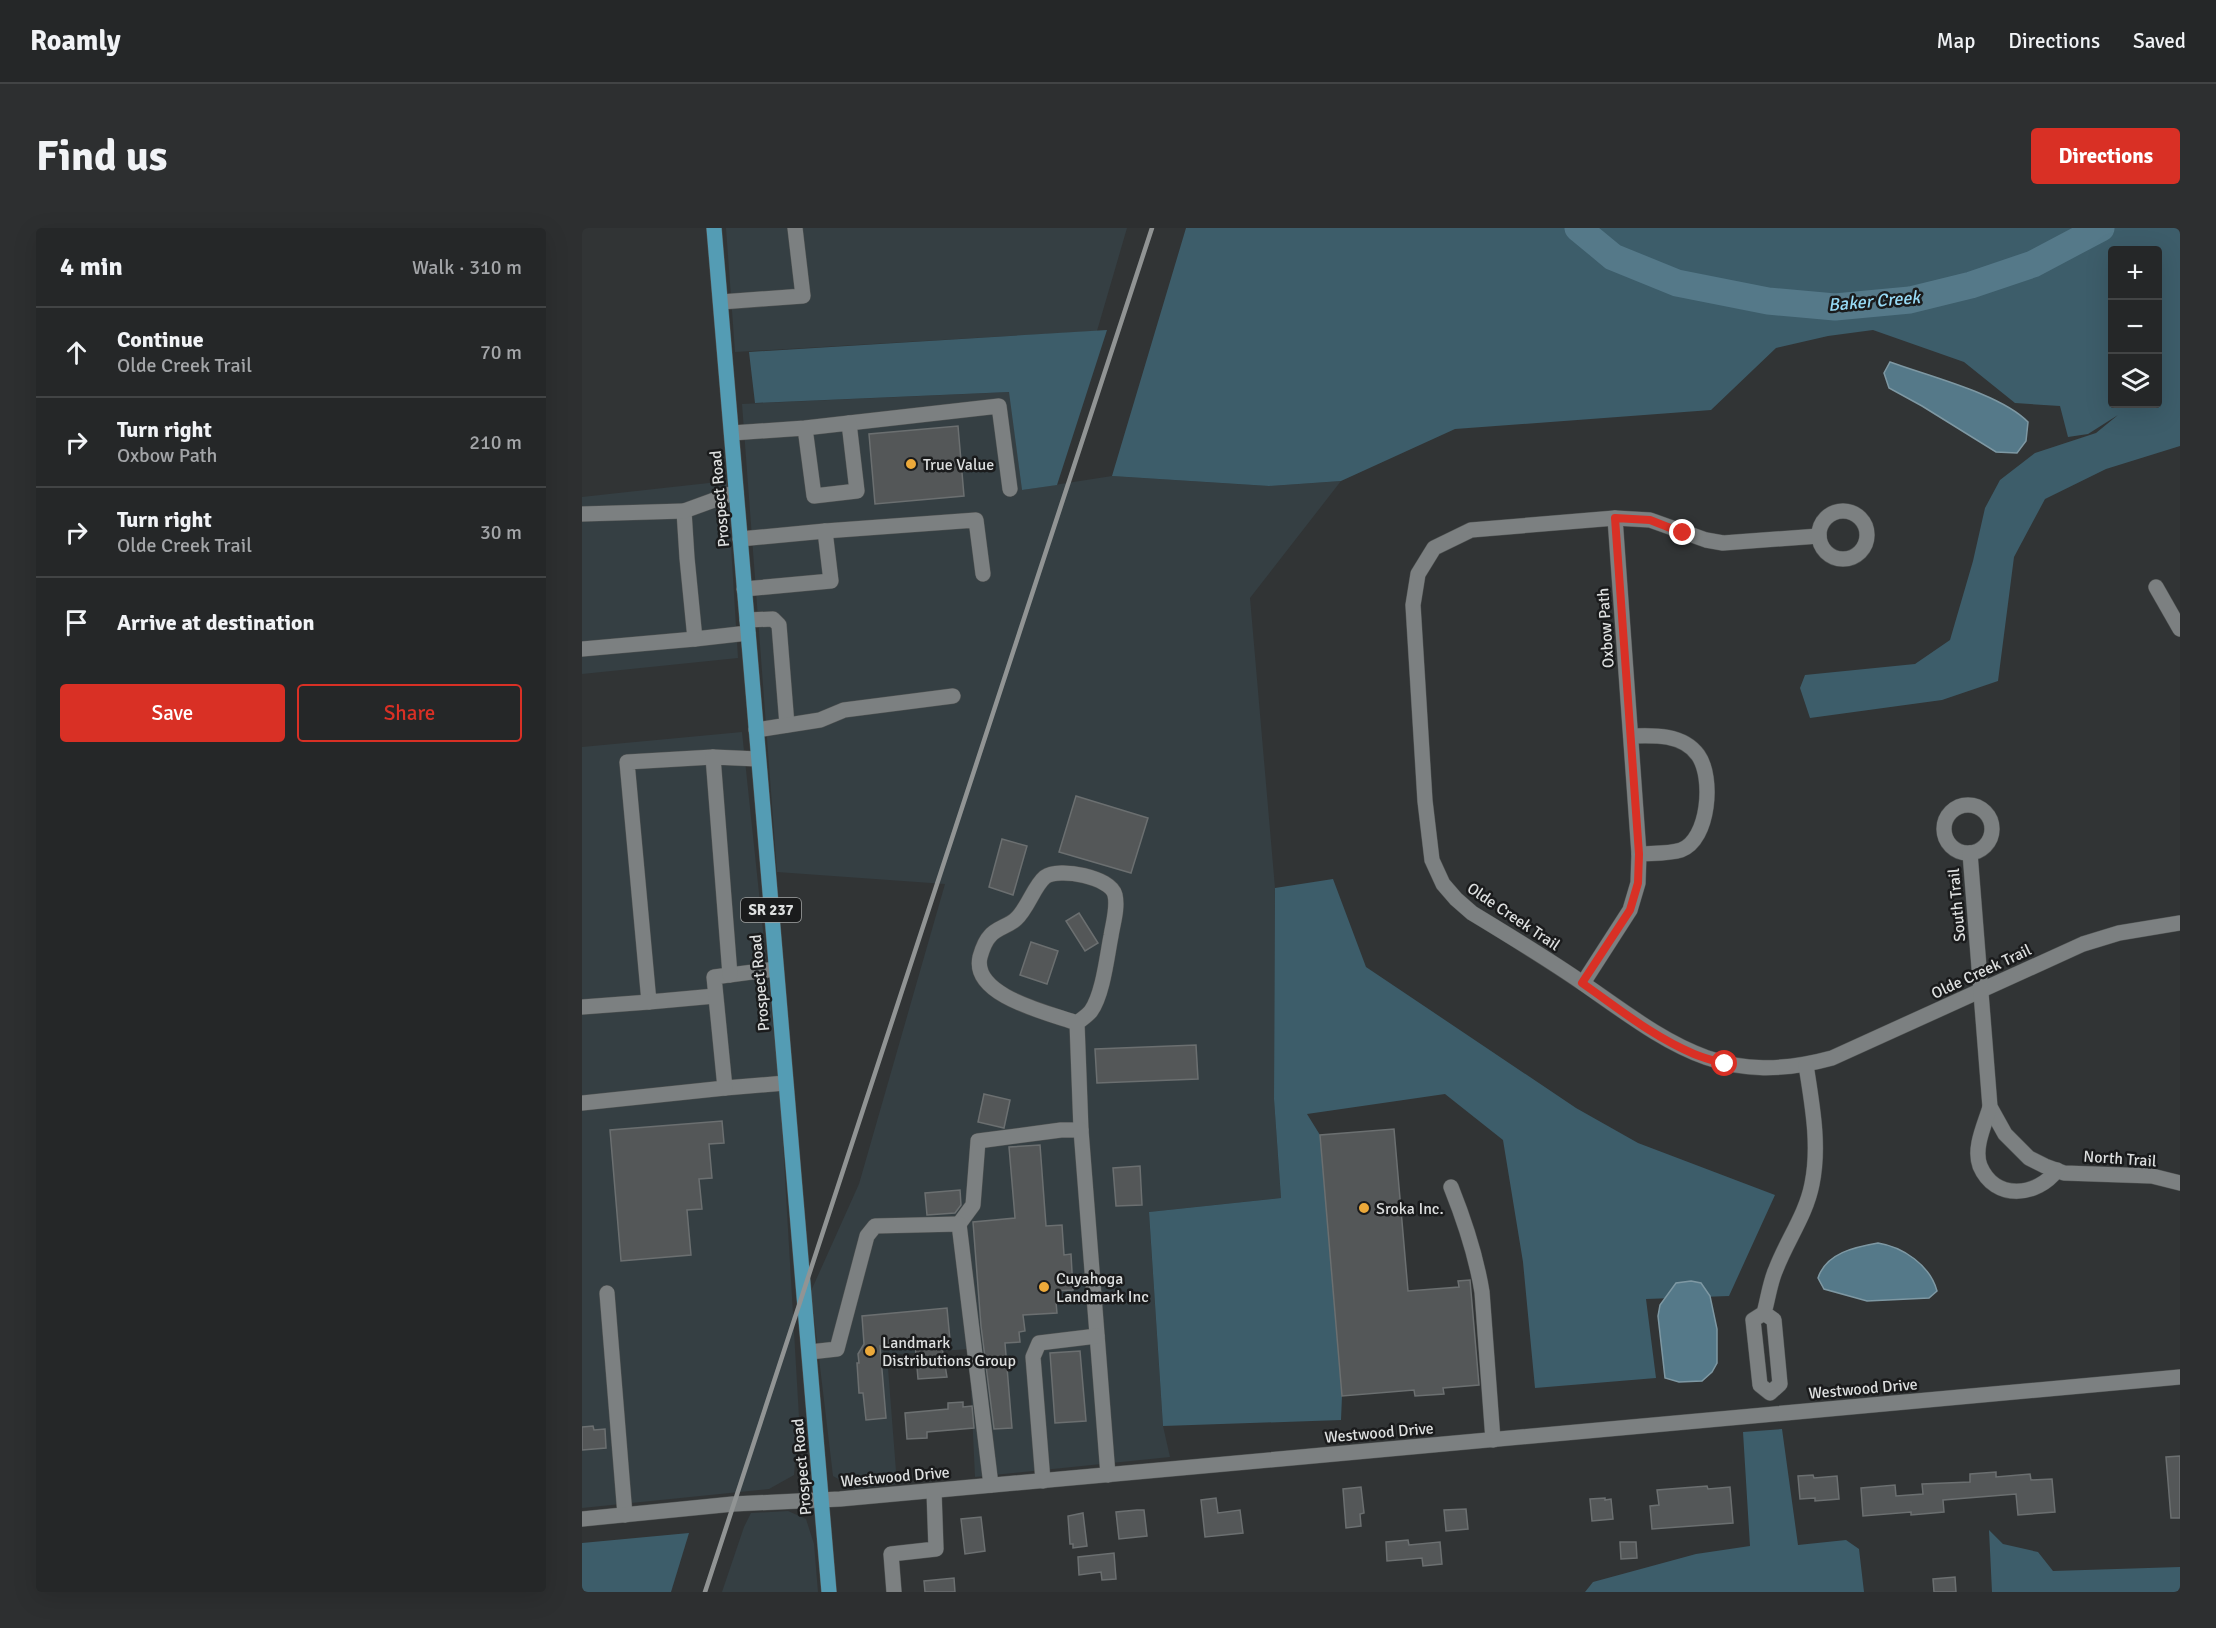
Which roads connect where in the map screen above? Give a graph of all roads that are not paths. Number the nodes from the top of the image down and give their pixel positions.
1 (714, 228) edge
2 (795, 228) edge
3 (721, 302) junction
4 (849, 423) junction
5 (805, 429) junction
6 (732, 433) junction
7 (1010, 489) dead end
8 (736, 492) junction
9 (684, 511) junction
10 (582, 514) edge
11 (1615, 518) junction
12 (825, 531) junction
13 (1819, 536) dead end
14 (740, 539) junction
15 (983, 574) dead end
16 (2156, 587) dead end
17 (744, 589) junction
18 (748, 627) junction
19 (2180, 628) edge
20 (695, 639) junction
21 (582, 649) edge
22 (953, 696) dead end
23 (787, 725) junction
24 (756, 730) junction
25 (1631, 736) junction
26 (713, 758) junction
27 (758, 759) junction
28 (1970, 853) dead end
29 (1639, 854) junction
30 (2180, 923) edge
31 (776, 969) junction
32 (730, 975) junction
33 (1582, 983) junction
34 (1981, 990) junction
35 (715, 996) junction
36 (649, 1002) junction
37 (582, 1007) edge
38 (1077, 1023) junction
39 (1806, 1065) junction
40 (786, 1083) junction
41 (725, 1088) junction
42 (582, 1103) edge
43 (1990, 1107) junction
44 (1082, 1130) junction
45 (2057, 1170) junction
46 (2180, 1183) edge
47 (1451, 1187) dead end
48 (959, 1224) junction
49 (608, 1293) dead end
50 (1097, 1336) junction
51 (810, 1352) junction
52 (2180, 1377) edge
53 (1772, 1414) junction
54 (1493, 1440) junction
55 (1108, 1475) junction
56 (1043, 1481) junction
57 (991, 1485) junction
58 (934, 1491) junction
59 (822, 1501) junction
60 (625, 1515) junction
61 (582, 1519) edge
62 (829, 1592) edge
63 (894, 1592) edge

1 - 3 main road, Prospect Road / SR 237
2 - 3 street
3 - 6 main road, Prospect Road / SR 237
4 - 5 street
4 - 5 street
4 - 7 street
5 - 6 street
6 - 8 main road, Prospect Road / SR 237
8 - 9 street
8 - 14 main road, Prospect Road / SR 237
9 - 10 street
9 - 20 street
11 - 13 street, Olde Creek Trail
11 - 25 street, Oxbow Path
11 - 33 street, Olde Creek Trail
12 - 14 street
12 - 15 street
12 - 17 street
14 - 17 main road, Prospect Road / SR 237
16 - 19 street
17 - 18 main road, Prospect Road / SR 237
18 - 20 street
18 - 23 street
18 - 24 main road, Prospect Road / SR 237
20 - 21 street
22 - 23 street
23 - 24 street
24 - 27 main road, Prospect Road / SR 237
25 - 29 street, Oxbow Path
25 - 29 street
26 - 27 street
26 - 32 street
26 - 36 street
27 - 31 main road, Prospect Road / SR 237
28 - 34 street, South Trail
29 - 33 street, Oxbow Path
30 - 34 street, Olde Creek Trail
31 - 32 street
31 - 40 main road, Prospect Road / SR 237
32 - 35 street
33 - 39 street, Olde Creek Trail
34 - 39 street, Olde Creek Trail
34 - 43 street, North Trail
35 - 36 street
35 - 41 street
36 - 37 street
38 - 38 street
38 - 44 street
39 - 53 street
40 - 41 street
40 - 51 main road, Prospect Road / SR 237
41 - 42 street
43 - 45 street, North Trail
43 - 45 street, North Trail
44 - 48 street
44 - 50 street
45 - 46 street, North Trail
47 - 54 street
48 - 51 street
48 - 57 street
49 - 60 street
50 - 55 street
50 - 56 street
51 - 59 main road, Prospect Road / SR 237
52 - 53 street, Westwood Drive
53 - 54 street, Westwood Drive
54 - 55 street, Westwood Drive
55 - 56 street, Westwood Drive
56 - 57 street, Westwood Drive
57 - 58 street, Westwood Drive
58 - 59 street, Westwood Drive
58 - 63 street
59 - 60 street, Westwood Drive
59 - 62 main road, Prospect Road / SR 237
60 - 61 street, Westwood Drive

